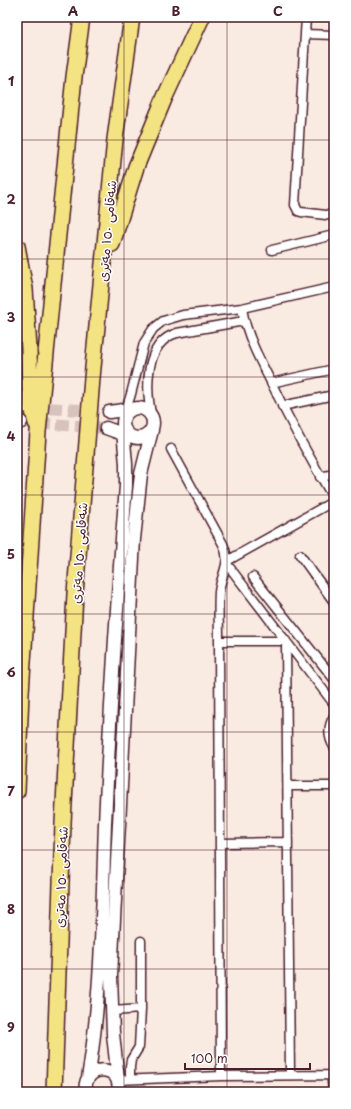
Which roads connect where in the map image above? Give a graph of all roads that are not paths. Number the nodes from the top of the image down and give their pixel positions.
1 (75, 17) edge
2 (82, 17) edge
3 (132, 17) edge
4 (202, 17) edge
5 (210, 17) edge
6 (306, 17) edge
7 (305, 34) junction
8 (334, 35) edge
9 (191, 42) junction
10 (74, 77) junction
11 (334, 216) edge
12 (334, 235) edge
13 (17, 246) edge
14 (272, 250) dead end
15 (103, 271) junction
16 (334, 288) edge
17 (242, 308) junction
18 (244, 321) junction
19 (334, 369) edge
20 (271, 383) junction
21 (334, 395) edge
22 (282, 406) junction
23 (109, 412) tunnel mouth
24 (127, 412) junction
25 (152, 425) junction
26 (106, 428) tunnel mouth
27 (38, 432) junction
28 (125, 433) junction
29 (172, 449) dead end
30 (334, 474) edge
31 (320, 477) junction
32 (334, 500) edge
33 (300, 555) dead end
34 (227, 562) junction
35 (253, 577) dead end
36 (334, 602) edge
37 (286, 641) junction
38 (218, 642) junction
39 (334, 679) edge
40 (334, 704) edge
41 (334, 716) edge
42 (334, 747) edge
43 (288, 786) junction
44 (334, 786) edge
45 (17, 791) edge
46 (288, 842) junction
47 (220, 843) junction
48 (141, 941) dead end
49 (141, 1009) junction
50 (112, 1011) junction
51 (334, 1074) edge
52 (290, 1075) junction
53 (221, 1076) junction
54 (88, 1078) junction
55 (122, 1084) edge
56 (54, 1092) edge
57 (86, 1092) edge
58 (333, 1092) edge

1 - 10 highway
2 - 10 highway
3 - 15 highway, شەقامی ١٥٠ مەتری
4 - 9 highway
5 - 9 highway
6 - 7 street
7 - 8 street
7 - 11 street
9 - 15 highway
10 - 27 highway
12 - 14 street
13 - 27 highway
15 - 56 highway, شەقامی ١٥٠ مەتری
16 - 17 street
17 - 18 street
17 - 24 street
18 - 20 street
18 - 25 street
19 - 20 street
20 - 22 street
21 - 22 street
22 - 31 street
23 - 24 street
24 - 25 street
24 - 28 street
25 - 28 street
25 - 50 street
26 - 28 street
27 - 45 highway
28 - 54 street
29 - 34 street
30 - 31 street
31 - 32 street
32 - 34 street
33 - 36 street
34 - 37 street
34 - 38 street
35 - 39 street
37 - 38 street
37 - 40 street
37 - 43 street
38 - 47 street
41 - 42 street
43 - 44 street
43 - 46 street
46 - 47 street
46 - 52 street
47 - 53 street
48 - 49 street
49 - 50 street
49 - 55 street
50 - 55 street
51 - 52 street
51 - 58 street
52 - 53 street
53 - 55 street
54 - 55 street
54 - 57 street

